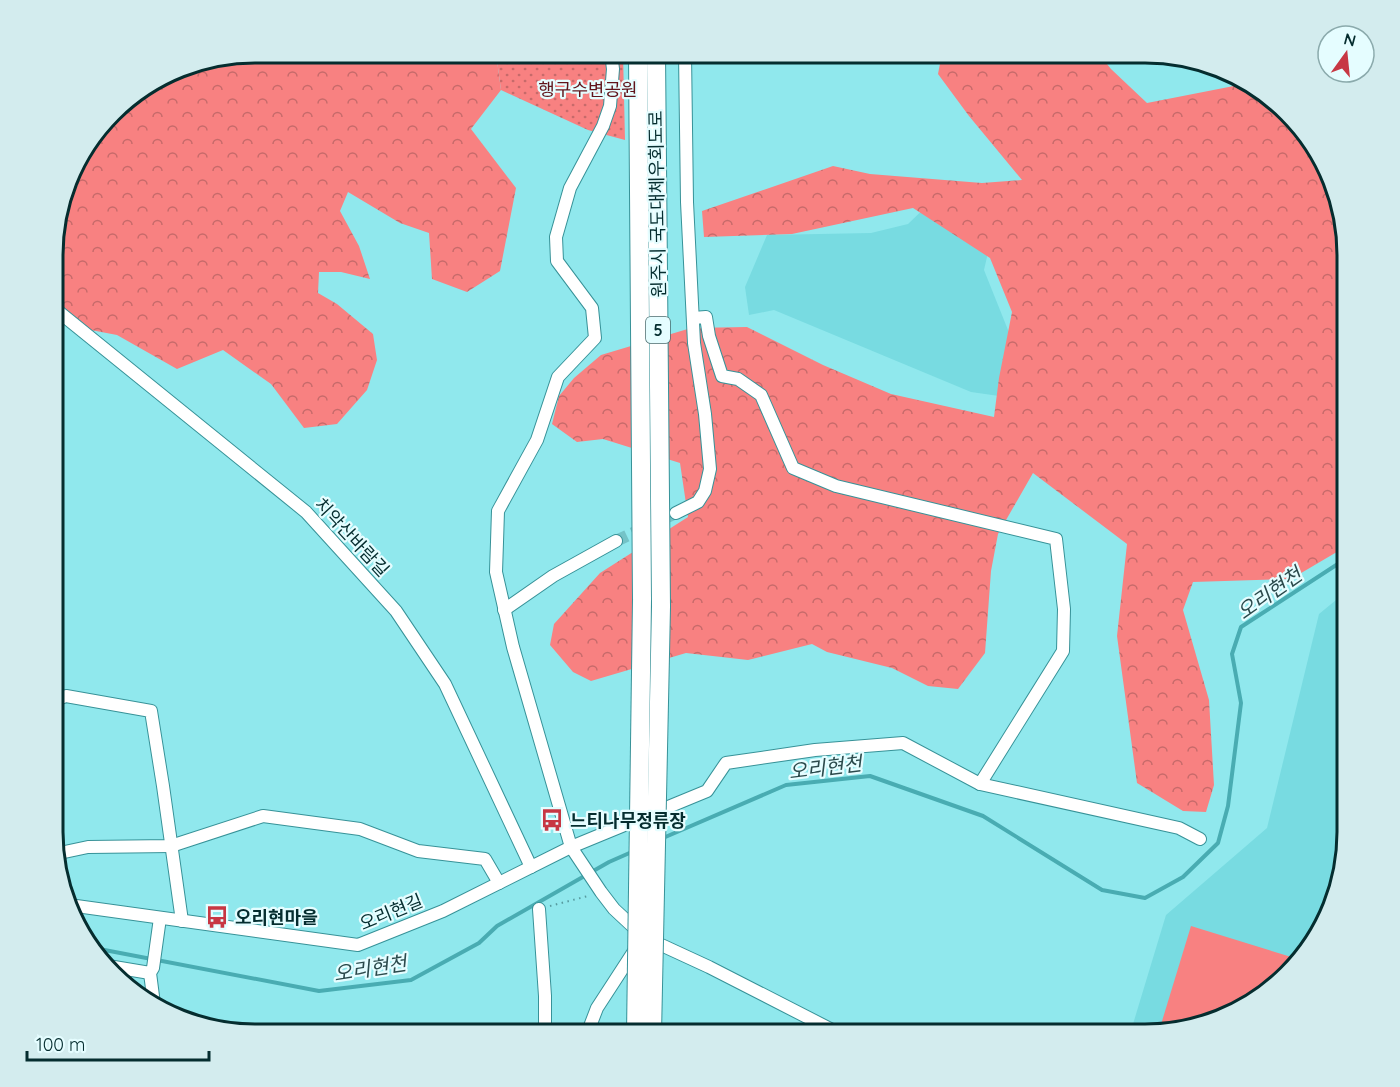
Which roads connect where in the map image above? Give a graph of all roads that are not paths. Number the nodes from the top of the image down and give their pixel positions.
1 (612, 63) edge
2 (638, 63) edge
3 (656, 63) edge
4 (685, 63) edge
5 (63, 315) edge
6 (693, 318) junction
7 (676, 513) tunnel mouth
8 (616, 541) tunnel mouth
9 (504, 610) junction
10 (63, 697) edge
11 (980, 784) junction
12 (1200, 839) dead end
13 (171, 846) junction
14 (571, 848) junction
15 (64, 852) edge
16 (531, 867) junction
17 (499, 883) junction
18 (79, 907) edge
19 (539, 909) road end
20 (182, 921) junction
21 (160, 923) junction
22 (644, 937) junction
23 (118, 967) edge
24 (152, 971) junction
25 (153, 995) edge
26 (545, 1024) edge
27 (591, 1024) edge
28 (636, 1024) edge
29 (652, 1024) edge
30 (820, 1024) edge

1 - 9 street
2 - 28 highway, 원주시 국도대체우회도로 / 5, bridge
3 - 29 highway, 원주시 국도대체우회도로 / 5, bridge
4 - 6 street
5 - 16 street, 치악산바람길
6 - 7 street
6 - 11 street
8 - 9 street
9 - 14 street
10 - 13 street
11 - 12 street, 오리현길
11 - 14 street, 오리현길
13 - 15 street
13 - 17 street
13 - 20 street
14 - 16 street, 오리현길
14 - 22 street
16 - 17 street, 오리현길
17 - 20 street, 오리현길
18 - 21 street, 오리현길
19 - 26 street
20 - 21 street, 오리현길
21 - 24 street
22 - 27 street
22 - 30 street
23 - 24 street
24 - 25 street

